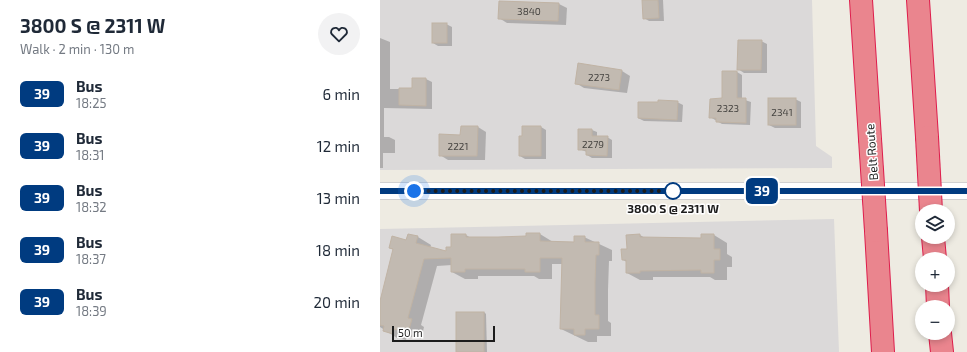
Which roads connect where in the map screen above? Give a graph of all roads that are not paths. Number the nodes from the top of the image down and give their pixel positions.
1 (861, 0) edge
2 (918, 0) edge
3 (967, 190) edge
4 (380, 191) edge
5 (931, 204) edge
6 (941, 340) edge
7 (883, 352) edge
8 (942, 352) edge

1 - 7 highway, Belt Route, bridge
2 - 5 highway, bridge
3 - 4 street
6 - 8 highway

